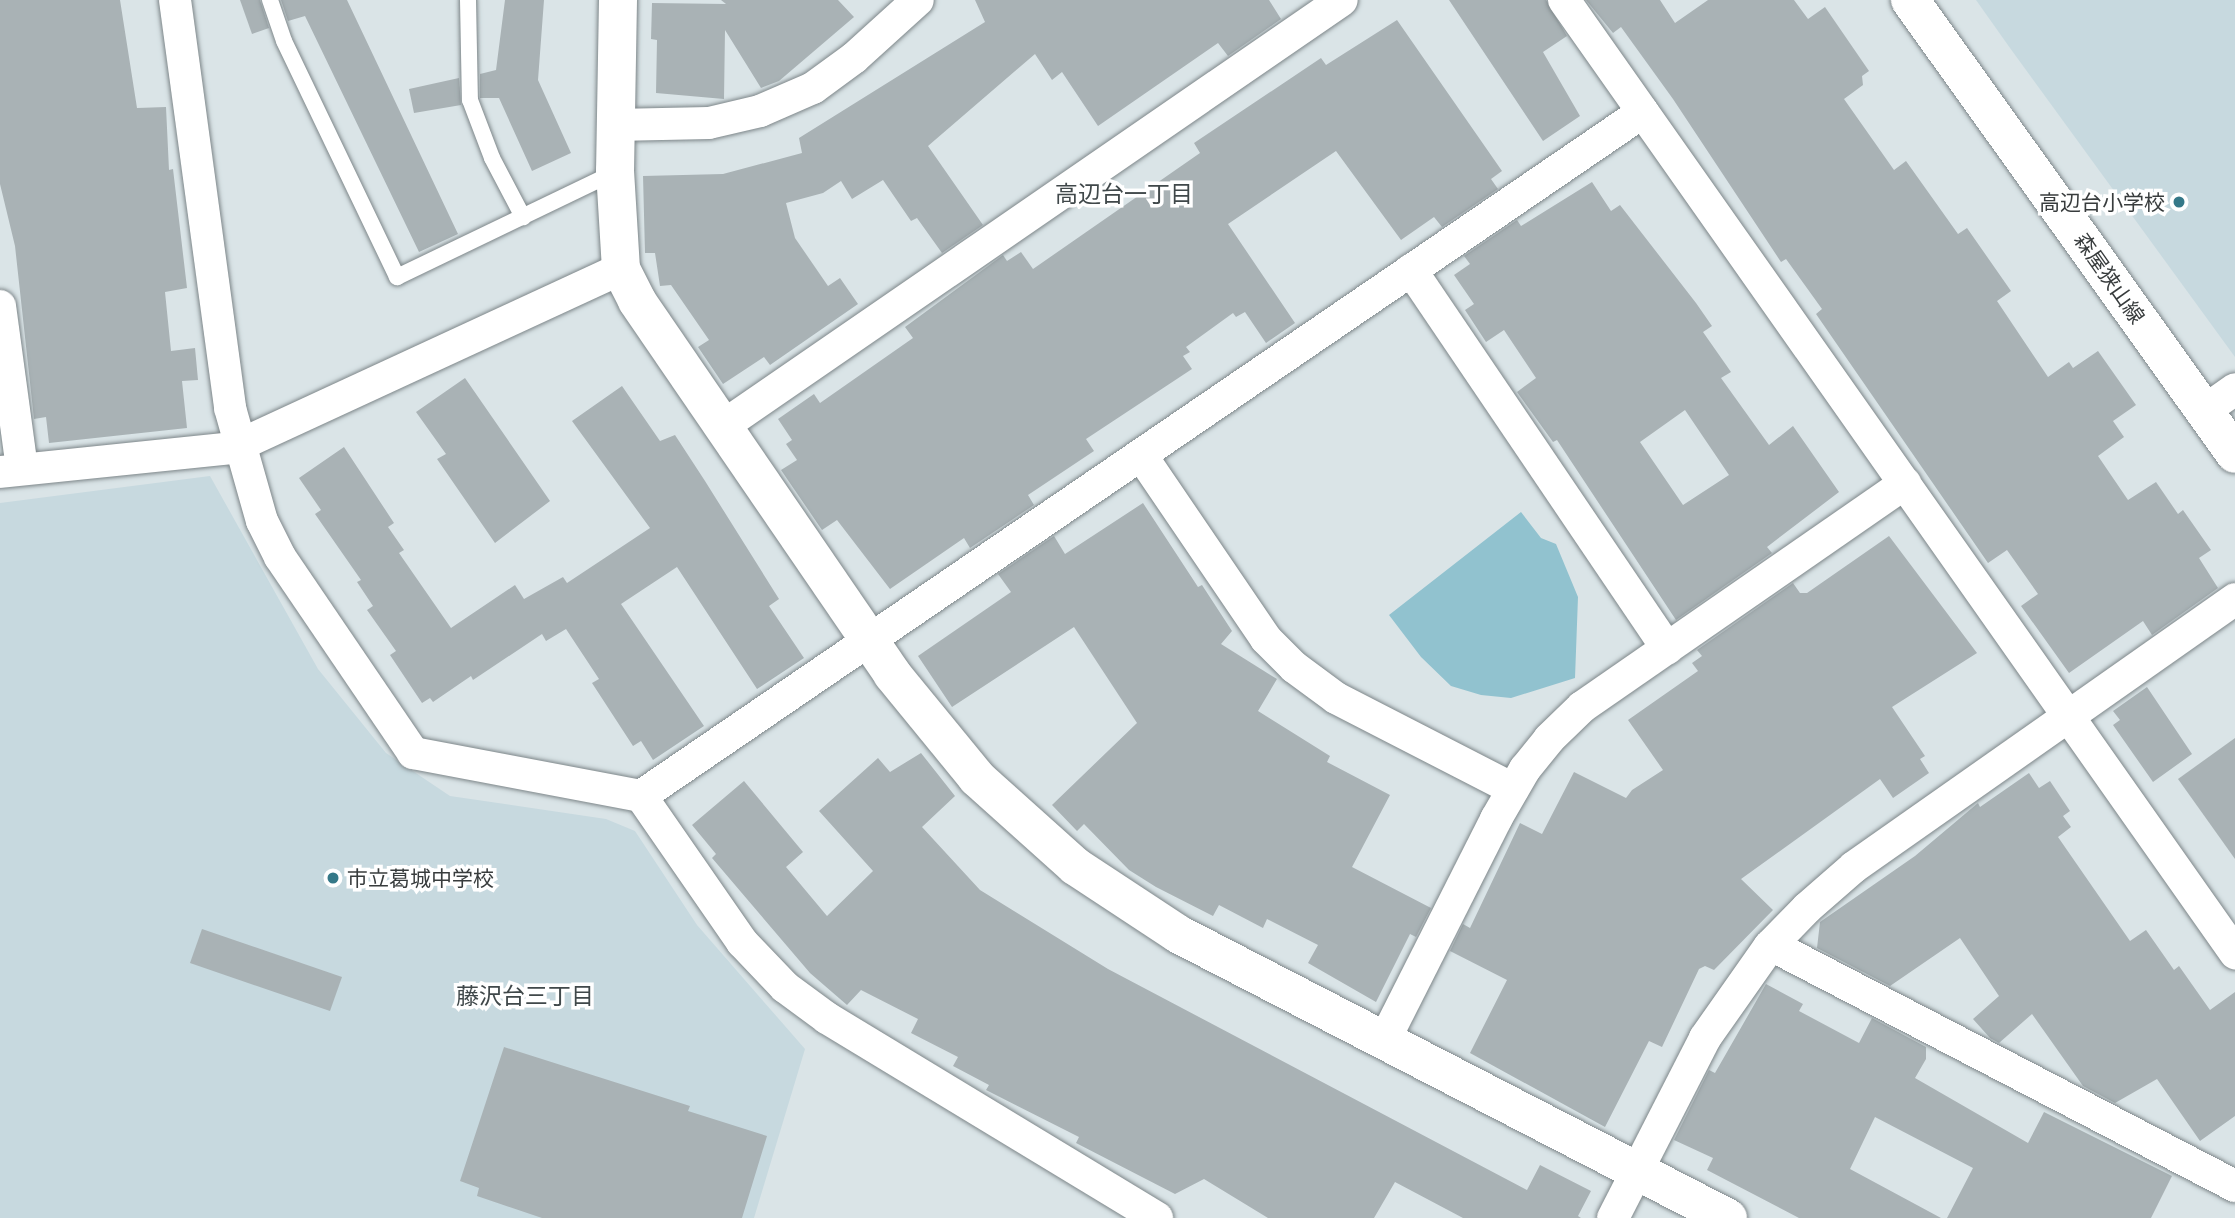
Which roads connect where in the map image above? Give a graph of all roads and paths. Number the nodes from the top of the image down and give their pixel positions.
1 (175, 0) edge
2 (270, 0) edge
3 (468, 0) edge
4 (618, 0) edge
5 (918, 0) edge
6 (1342, 0) edge
7 (1564, 0) edge
8 (1910, 0) edge
9 (1643, 112) junction
10 (615, 125) junction
11 (615, 172) junction
12 (523, 216) junction
13 (621, 269) junction
14 (1411, 270) junction
15 (0, 306) edge
16 (2235, 389) edge
17 (2204, 411) junction
18 (723, 426) junction
19 (240, 445) junction
20 (1141, 454) junction
21 (2235, 454) edge
22 (11, 470) edge
23 (1905, 483) junction
24 (2235, 599) edge
25 (869, 640) junction
26 (1667, 648) junction
27 (2068, 716) junction
28 (1513, 789) junction
29 (641, 796) junction
30 (1771, 945) junction
31 (2235, 953) edge
32 (1384, 1041) junction
33 (1637, 1171) junction
34 (2235, 1186) edge
35 (1157, 1218) edge
36 (1612, 1218) edge
37 (1728, 1218) edge

1 - 19 street
2 - 12 lane
3 - 12 lane
4 - 10 street
5 - 10 street
6 - 18 street
7 - 9 street
8 - 17 street, 森屋狭山線
9 - 14 street
9 - 23 street
10 - 11 street
11 - 12 lane
11 - 13 street
13 - 18 street
13 - 19 street
14 - 20 street
14 - 26 street
15 - 22 street
16 - 17 street
17 - 21 street, 森屋狭山線
18 - 25 street
19 - 22 street
19 - 29 street
20 - 25 street
20 - 28 street
23 - 26 street
23 - 27 street
24 - 27 street
25 - 29 street
25 - 32 street
26 - 28 street
27 - 30 street
27 - 31 street
28 - 32 street
29 - 35 street
30 - 33 street
30 - 34 street
32 - 33 street
33 - 36 street
33 - 37 street

